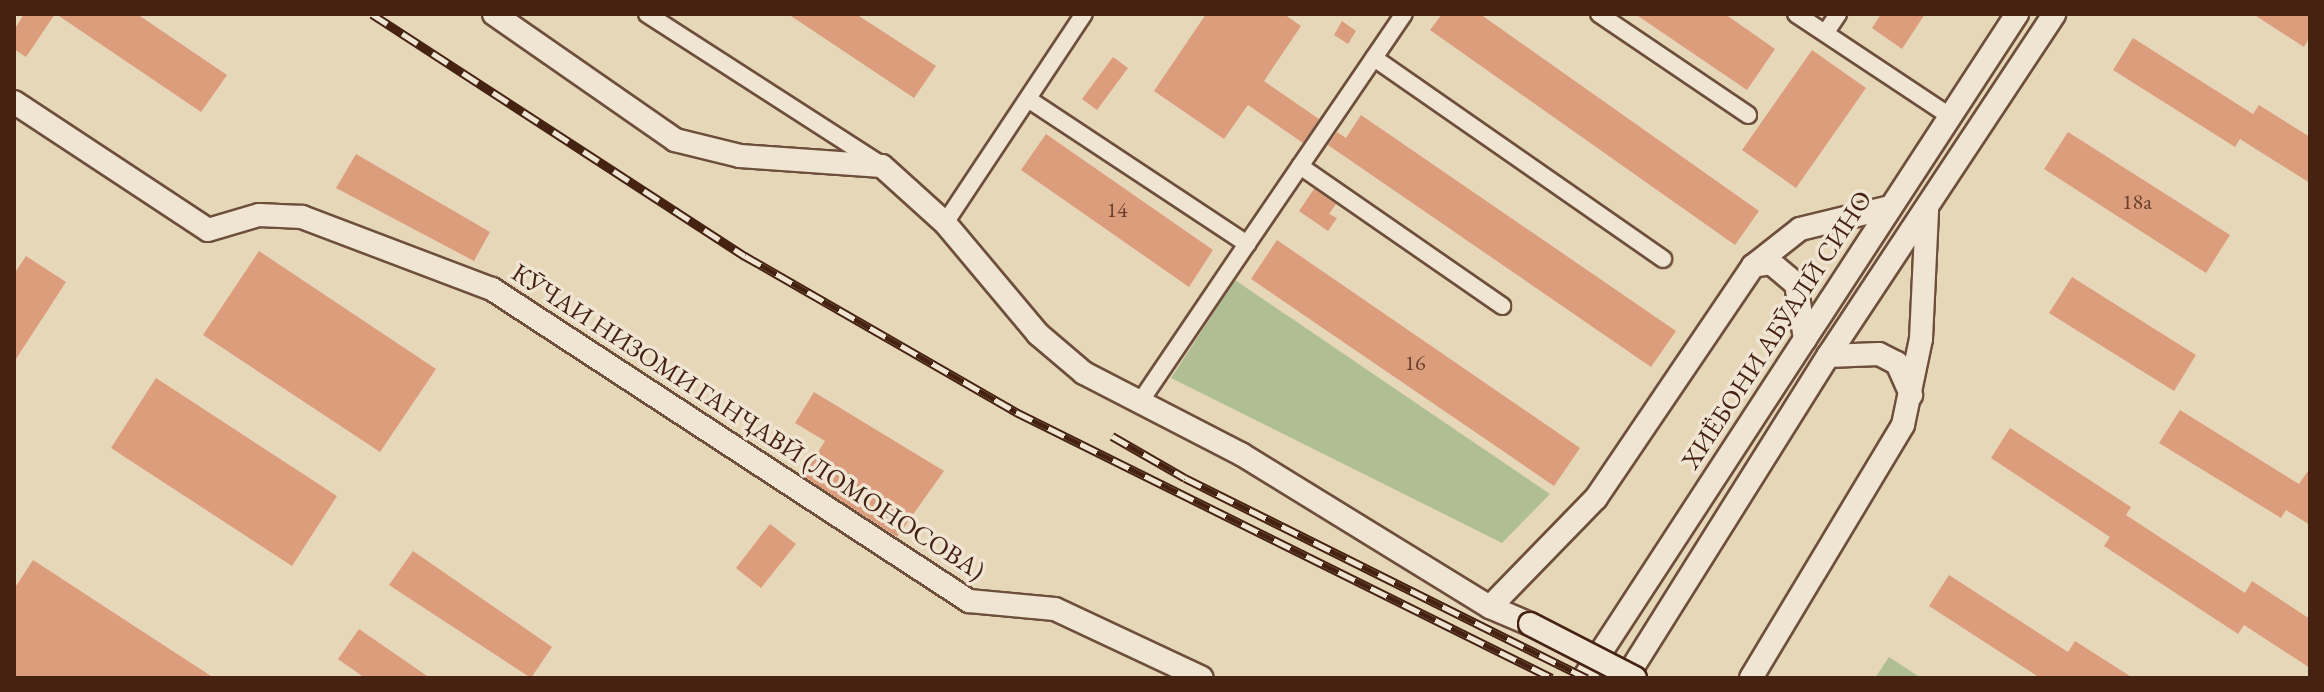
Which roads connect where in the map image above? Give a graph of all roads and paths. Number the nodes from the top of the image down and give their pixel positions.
1 (494, 14) edge
2 (647, 14) edge
3 (1084, 14) edge
4 (1404, 14) edge
5 (1599, 14) edge
6 (1796, 14) edge
7 (1838, 14) edge
8 (2017, 14) edge
9 (2054, 14) edge
10 (1826, 32) junction
11 (1374, 58) junction
12 (1028, 99) junction
13 (14, 102) edge
14 (1748, 115) dead end
15 (1951, 117) junction
16 (882, 166) junction
17 (1300, 166) junction
18 (1890, 207) junction
19 (1927, 209) junction
20 (945, 223) junction
21 (1247, 244) junction
22 (1663, 259) dead end
23 (1753, 266) junction
24 (1502, 306) dead end
25 (1805, 339) junction
26 (1828, 356) junction
27 (1912, 400) junction
28 (1140, 402) junction
29 (1490, 607) junction
30 (1202, 678) edge
31 (1584, 678) edge
32 (1626, 678) edge
33 (1635, 678) edge
34 (1751, 678) edge

1 - 16 main road
2 - 16 street
3 - 12 street
4 - 11 street
5 - 14 street
6 - 10 street
7 - 10 street
8 - 15 main road, ХИЁБОНИ АБӮАЛӢ СИНО
9 - 19 main road
10 - 15 street
11 - 17 street
11 - 22 street
12 - 20 street
12 - 21 street
13 - 30 main road, КӮЧАИ НИЗОМИ ГАНҶАВӢ (ЛОМОНОСОВА)
15 - 18 main road, ХИЁБОНИ АБӮАЛӢ СИНО
16 - 20 main road
17 - 21 street
17 - 24 street
18 - 23 main road
18 - 25 main road, ХИЁБОНИ АБӮАЛӢ СИНО
19 - 26 main road
19 - 27 main road
20 - 28 main road
21 - 28 street
23 - 25 main road
23 - 29 main road
25 - 31 main road, ХИЁБОНИ АБӮАЛӢ СИНО
26 - 27 main road
26 - 32 main road
27 - 34 main road
28 - 29 main road
29 - 33 main road, bridge

